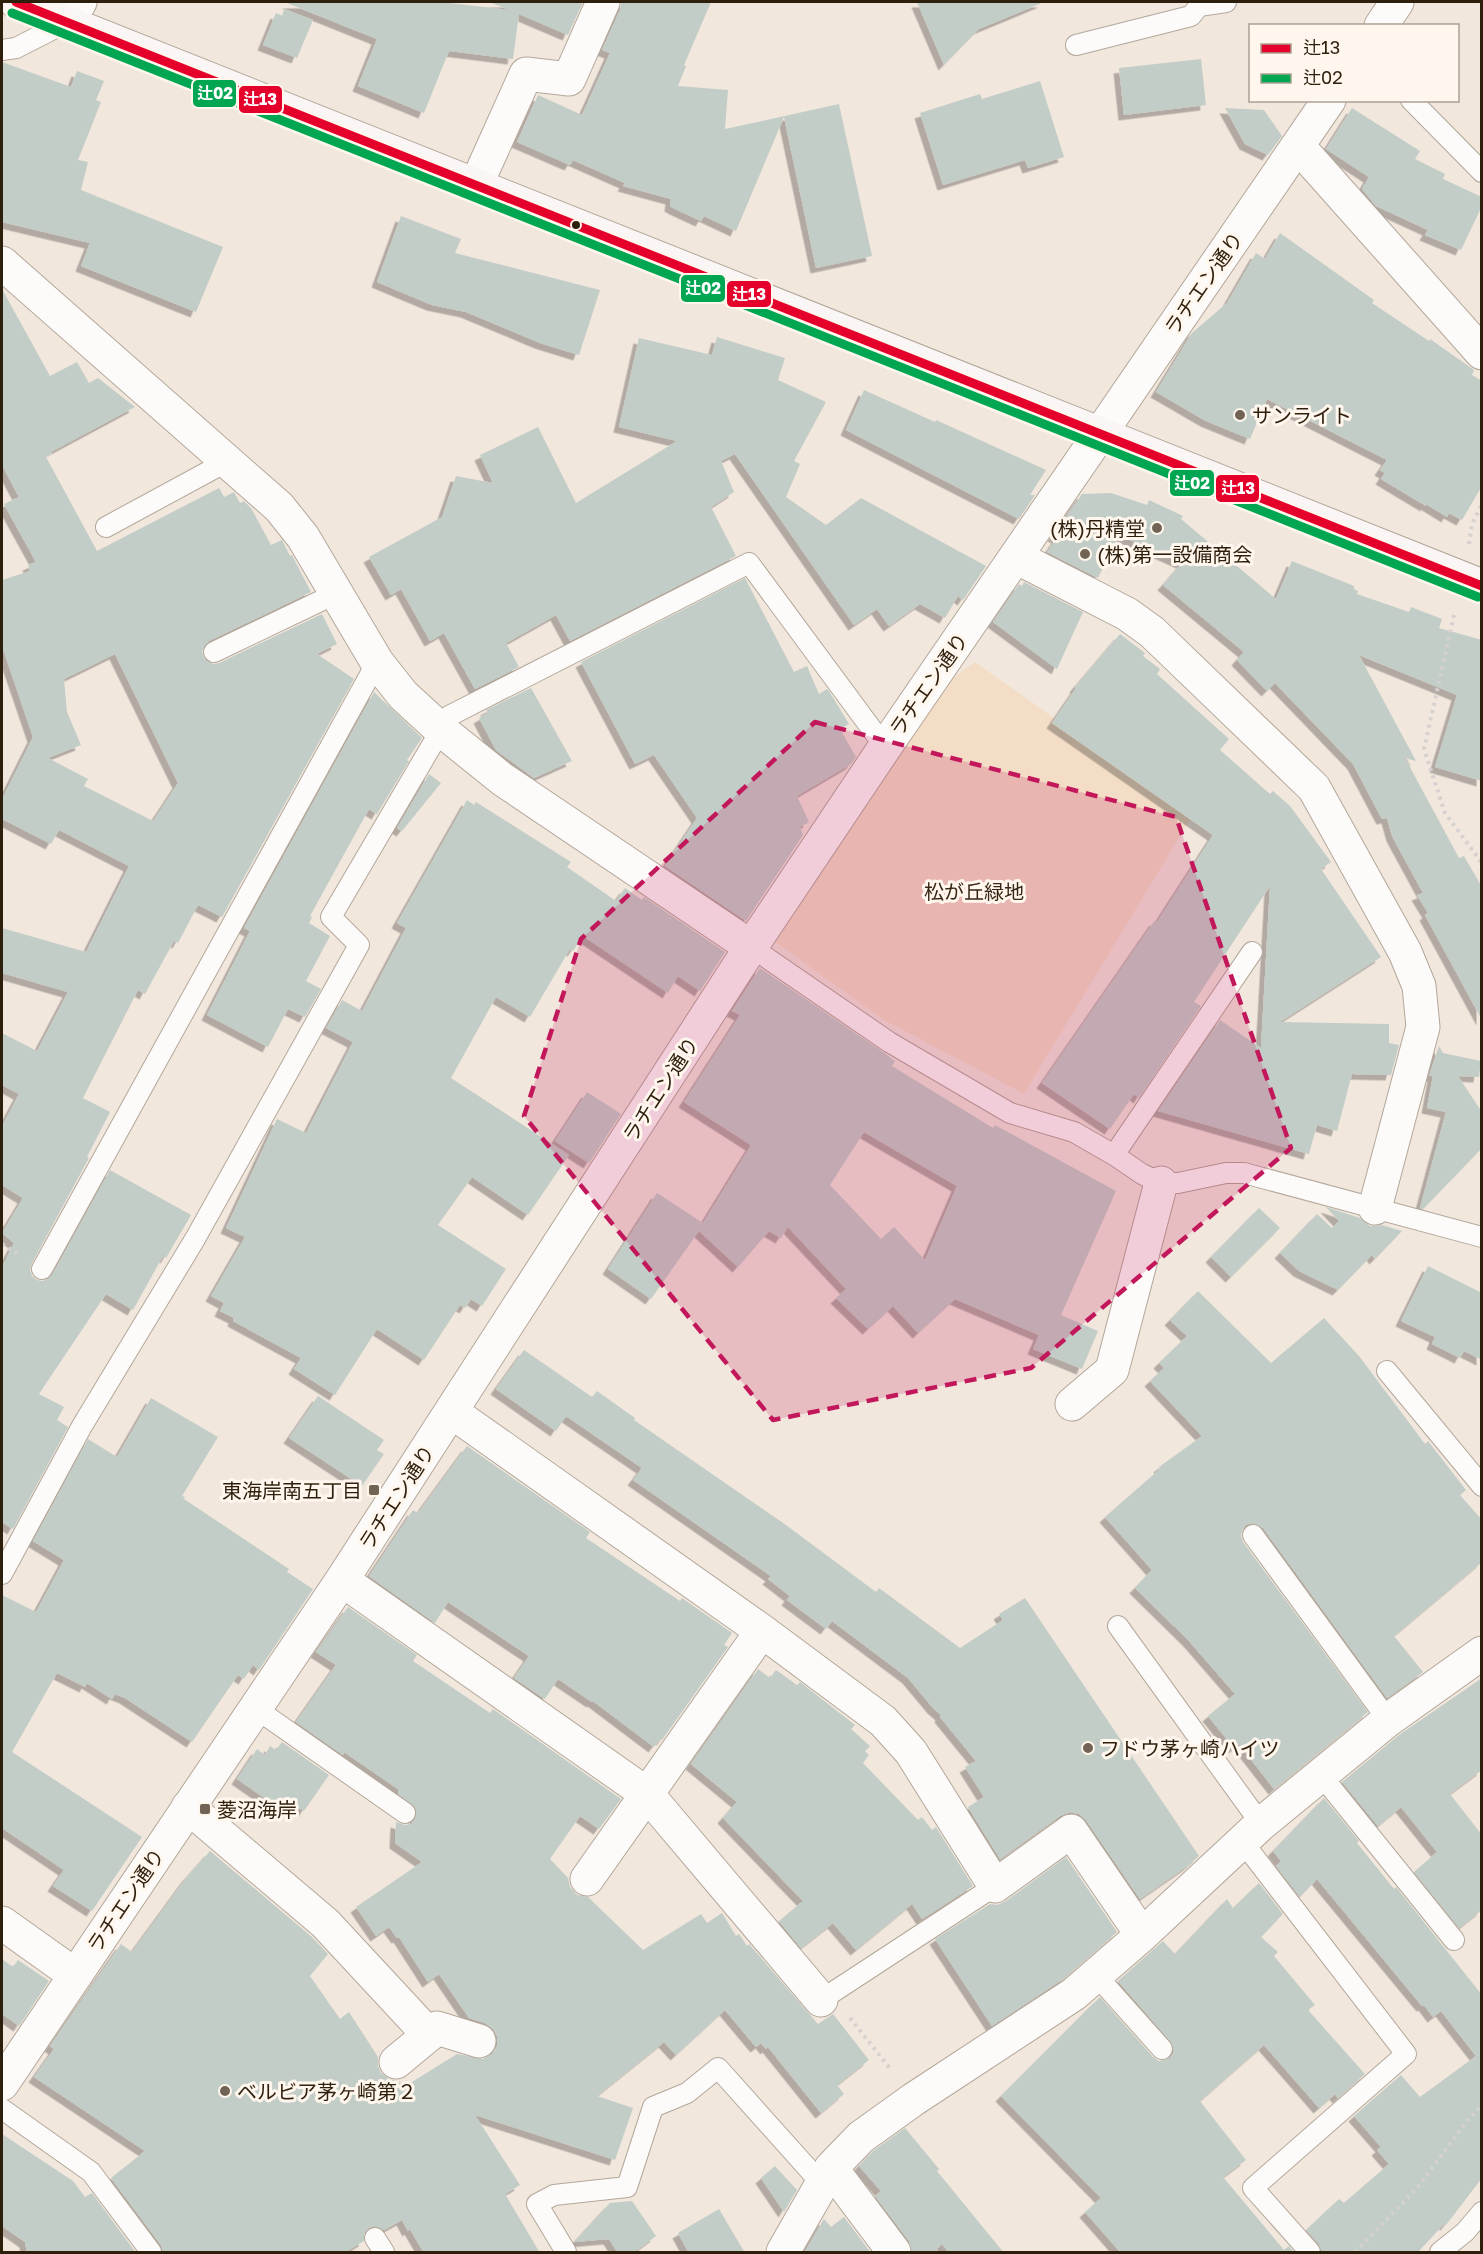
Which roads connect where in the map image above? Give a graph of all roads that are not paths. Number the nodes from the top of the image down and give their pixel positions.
1 (15, 2) edge
2 (603, 2) edge
3 (1226, 2) edge
4 (1397, 2) edge
5 (74, 12) edge
6 (1381, 24) edge
7 (1076, 45) dead end
8 (2, 50) edge
9 (1328, 102) edge
10 (1413, 102) edge
11 (1298, 146) junction
12 (1482, 172) edge
13 (476, 185) junction
14 (2, 263) edge
15 (1482, 353) edge
16 (1100, 434) junction
17 (226, 462) junction
18 (106, 527) dead end
19 (1016, 557) junction
20 (1482, 586) edge
21 (337, 593) junction
22 (213, 652) dead end
23 (377, 662) junction
24 (440, 729) junction
25 (885, 747) junction
26 (751, 947) junction
27 (1252, 952) dead end
28 (1114, 1155) junction
29 (1161, 1183) junction
30 (1375, 1208) junction
31 (1482, 1238) edge
32 (42, 1269) dead end
33 (1387, 1371) dead end
34 (1072, 1404) dead end
35 (452, 1412) junction
36 (1482, 1486) edge
37 (1253, 1535) dead end
38 (2, 1574) edge
39 (342, 1580) junction
40 (1118, 1626) dead end
41 (762, 1631) junction
42 (1482, 1653) edge
43 (255, 1708) junction
44 (1388, 1720) junction
45 (1321, 1775) junction
46 (647, 1794) junction
47 (188, 1807) junction
48 (405, 1813) dead end
49 (1251, 1833) junction
50 (587, 1880) dead end
51 (995, 1886) junction
52 (2, 1923) edge
53 (1142, 1935) junction
54 (1454, 1940) dead end
55 (75, 1975) junction
56 (1096, 1975) junction
57 (826, 1997) joint
58 (429, 2035) junction
59 (479, 2041) dead end
60 (1162, 2049) dead end
61 (396, 2062) dead end
62 (2, 2084) edge
63 (2, 2109) edge
64 (826, 2175) junction
65 (1482, 2212) edge
66 (152, 2253) edge
67 (566, 2253) edge
68 (783, 2253) edge
69 (894, 2253) edge
70 (1310, 2253) edge
71 (1440, 2253) edge

1 - 5 street
2 - 13 street
3 - 7 lane
4 - 6 street
5 - 8 lane
5 - 13 street
9 - 11 street, ラチエン通り
10 - 12 lane
11 - 15 street
11 - 16 street, ラチエン通り
13 - 16 street
14 - 17 street
16 - 19 street, ラチエン通り
16 - 20 street
17 - 18 lane
17 - 21 street
19 - 25 street, ラチエン通り
19 - 30 street
21 - 22 lane
21 - 23 street
23 - 24 street
23 - 32 lane
24 - 25 lane
24 - 26 street
24 - 38 lane
25 - 26 street, ラチエン通り
26 - 28 lane
26 - 35 street, ラチエン通り
27 - 28 lane
28 - 29 lane
29 - 30 lane
29 - 34 street
30 - 31 lane
33 - 36 lane
35 - 39 street, ラチエン通り
35 - 41 street
37 - 44 lane
39 - 43 street, ラチエン通り
39 - 46 street
40 - 49 lane
41 - 46 street
41 - 51 street
42 - 44 street
43 - 47 street, ラチエン通り
43 - 48 lane
44 - 45 street
45 - 49 street
45 - 54 lane
46 - 50 street
46 - 57 street
47 - 55 street, ラチエン通り
47 - 58 street
49 - 53 street
49 - 70 lane
51 - 53 street
51 - 57 lane
52 - 55 street
53 - 56 street
55 - 62 street, ラチエン通り
56 - 60 lane
56 - 64 street
58 - 59 street
58 - 61 street
63 - 66 lane
64 - 67 lane
64 - 68 street
64 - 69 street
65 - 71 lane

